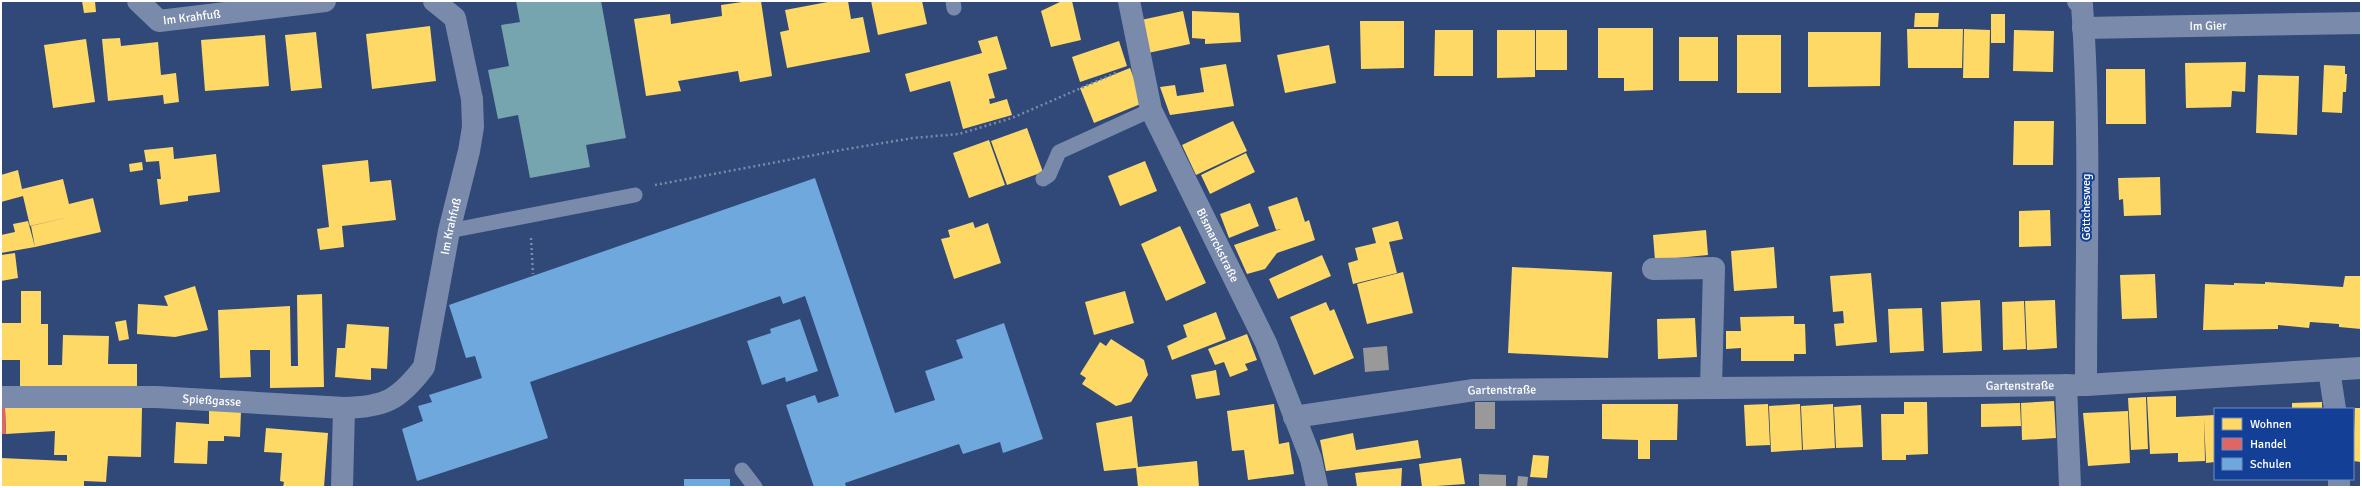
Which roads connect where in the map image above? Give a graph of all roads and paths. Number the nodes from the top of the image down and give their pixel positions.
1 (138, 1) edge
2 (325, 1) edge
3 (434, 1) edge
4 (1129, 1) edge
5 (2078, 1) edge
6 (2361, 23) edge
7 (2083, 28) junction
8 (1140, 62) junction
9 (1151, 110) junction
10 (1044, 178) dead end
11 (635, 195) joint
12 (529, 215) junction
13 (449, 231) junction
14 (1653, 269) dead end
15 (533, 274) dead end
16 (2361, 368) edge
17 (2329, 370) junction
18 (2076, 385) junction
19 (1711, 388) junction
20 (1, 396) edge
21 (344, 408) junction
22 (2334, 408) edge
23 (1294, 417) junction
24 (742, 470) dead end
25 (342, 487) edge
26 (754, 487) edge
27 (1317, 487) edge
28 (2070, 487) edge

1 - 2 street, Im Krahfuß
3 - 13 street, Im Krahfuß
4 - 8 street, Bismarckstraße
5 - 7 street
6 - 7 street, Im Gier
7 - 18 street, Göttchesweg
8 - 9 street, Bismarckstraße
8 - 11 path
9 - 10 lane
9 - 23 street, Bismarckstraße
11 - 12 lane
12 - 13 lane
12 - 15 path
13 - 21 street, Im Krahfuß
14 - 19 street
16 - 17 street, Gartenstraße
17 - 18 street, Gartenstraße
17 - 22 street
18 - 19 street, Gartenstraße
18 - 28 street, Göttchesweg
19 - 23 street, Gartenstraße
20 - 21 street, Spießgasse
21 - 25 street
23 - 27 street, Bismarckstraße
24 - 26 lane

